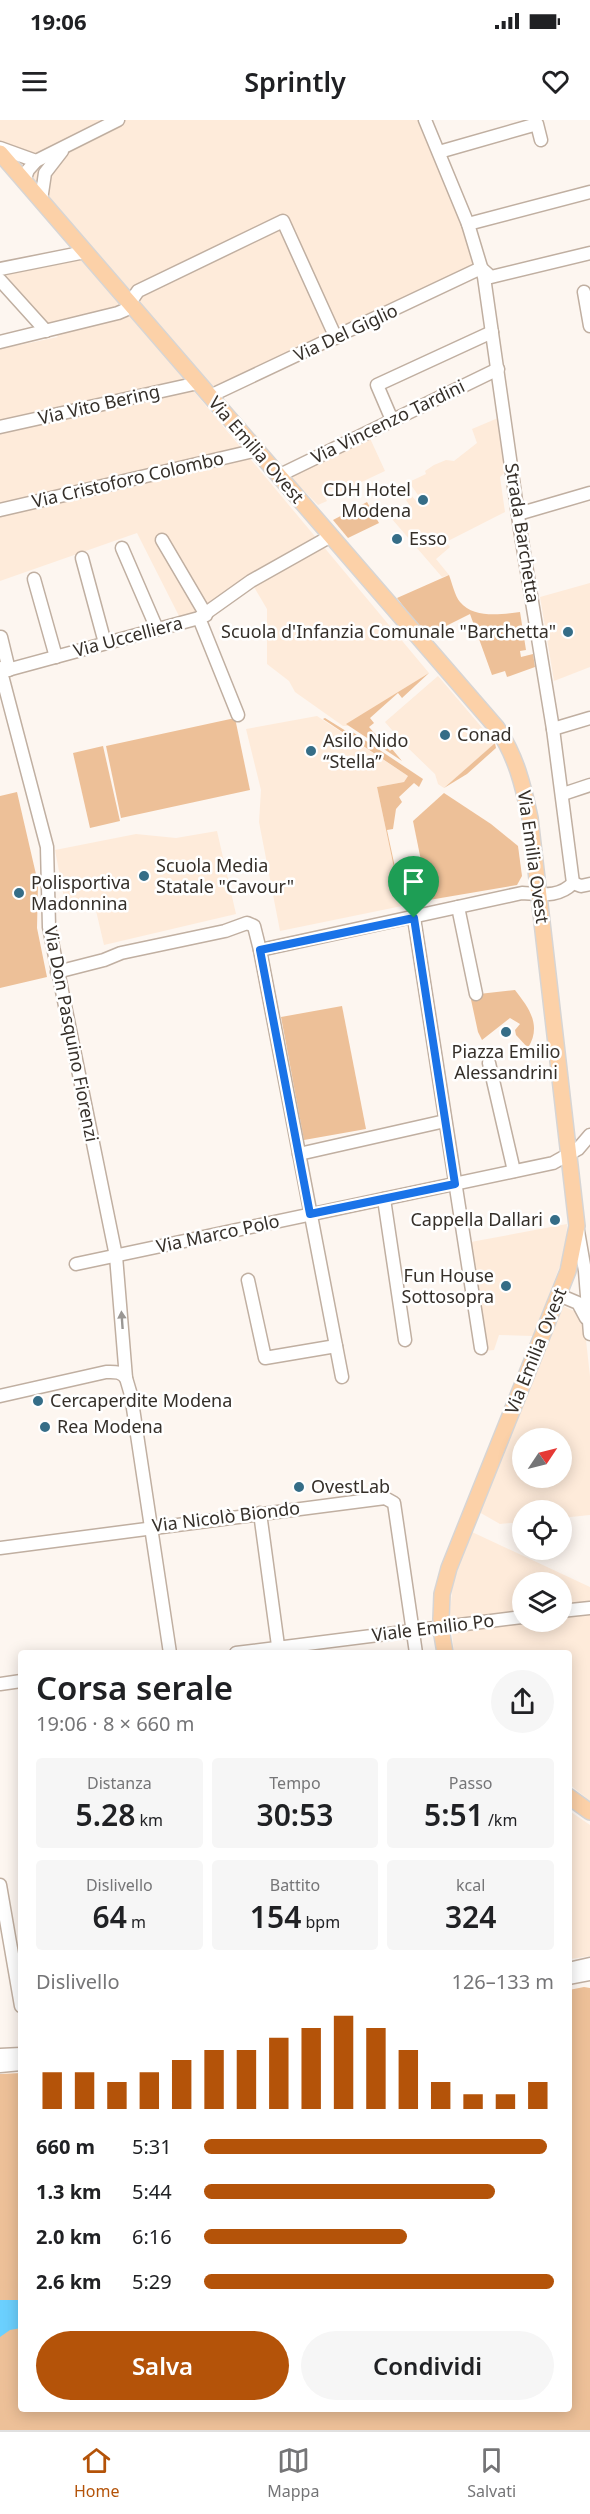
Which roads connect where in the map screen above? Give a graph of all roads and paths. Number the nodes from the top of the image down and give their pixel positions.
1 (118, 120) edge
2 (425, 120) edge
3 (541, 140) dead end
4 (64, 148) junction
5 (0, 151) edge
6 (439, 152) junction
7 (36, 160) junction
8 (45, 173) junction
9 (24, 181) junction
10 (590, 192) edge
11 (40, 200) junction
12 (468, 224) junction
13 (86, 252) junction
14 (590, 253) edge
15 (482, 268) junction
16 (0, 270) edge
17 (0, 280) edge
18 (584, 292) dead end
19 (129, 303) junction
20 (590, 326) edge
21 (46, 331) junction
22 (492, 332) junction
23 (336, 338) junction
24 (0, 342) edge
25 (498, 369) junction
26 (198, 383) junction
27 (210, 396) junction
28 (392, 420) junction
29 (0, 427) edge
30 (257, 450) junction
31 (278, 476) junction
32 (590, 493) edge
33 (0, 510) edge
34 (518, 514) junction
35 (331, 537) junction
36 (162, 540) dead end
37 (122, 548) dead end
38 (82, 558) dead end
39 (34, 579) dead end
40 (203, 617) junction
41 (157, 629) junction
42 (1, 637) edge
43 (105, 643) junction
44 (56, 657) junction
45 (3, 671) edge
46 (238, 715) dead end
47 (590, 718) edge
48 (553, 729) junction
49 (590, 785) edge
50 (563, 794) junction
51 (573, 883) junction
52 (590, 884) edge
53 (539, 894) junction
54 (458, 907) junction
55 (414, 918) junction
56 (260, 950) junction
57 (57, 972) junction
58 (476, 994) dead end
59 (489, 1063) dead end
60 (446, 1121) junction
61 (590, 1135) edge
62 (299, 1154) junction
63 (570, 1155) junction
64 (514, 1171) junction
65 (455, 1184) junction
66 (384, 1199) junction
67 (310, 1214) junction
68 (578, 1226) junction
69 (586, 1253) edge
70 (116, 1256) junction
71 (76, 1264) dead end
72 (568, 1271) junction
73 (248, 1280) dead end
74 (559, 1295) junction
75 (590, 1325) edge
76 (590, 1334) edge
77 (405, 1340) dead end
78 (336, 1346) junction
79 (481, 1348) dead end
80 (342, 1377) dead end
81 (126, 1378) junction
82 (0, 1396) edge
83 (260, 1513) junction
84 (150, 1527) junction
85 (0, 1548) edge
86 (590, 1608) edge
87 (572, 1610) edge
88 (512, 1618) edge
89 (414, 1630) junction
90 (170, 1650) edge
91 (279, 1650) edge
92 (416, 1650) edge
93 (445, 1650) edge
94 (18, 1681) edge
95 (0, 1684) edge
96 (572, 1799) edge
97 (590, 1812) edge
98 (0, 1885) edge
99 (572, 1970) edge
100 (589, 1972) edge
101 (572, 1977) edge
102 (18, 1989) edge
103 (18, 2054) edge
104 (0, 2055) edge
105 (18, 2064) edge
106 (0, 2066) edge

1 - 4 street
2 - 6 street, Strada Barchetta
3 - 6 street
4 - 7 street
4 - 8 street
5 - 7 street
5 - 9 main road, Via Emilia Ovest
6 - 12 street, Strada Barchetta
7 - 9 street
8 - 9 street
8 - 11 street
9 - 11 main road, Via Emilia Ovest
10 - 12 street
11 - 13 main road, Via Emilia Ovest
12 - 15 street, Strada Barchetta
13 - 16 street
13 - 19 main road, Via Emilia Ovest
14 - 15 street
15 - 22 street, Strada Barchetta
15 - 23 street, Via Del Giglio
17 - 21 street
18 - 20 street
19 - 21 street
19 - 23 street
19 - 26 main road, Via Emilia Ovest
21 - 24 street
22 - 25 street, Strada Barchetta
22 - 28 street
23 - 27 street, Via Del Giglio
25 - 28 street, Via Vincenzo Tardini
25 - 34 street, Strada Barchetta
26 - 27 main road, Via Emilia Ovest
26 - 29 street, Via Vito Bering
27 - 30 main road, Via Emilia Ovest
28 - 31 street, Via Vincenzo Tardini
30 - 31 main road, Via Emilia Ovest
30 - 33 street, Via Cristoforo Colombo
31 - 35 main road, Via Emilia Ovest
32 - 34 street
34 - 48 street, Strada Barchetta
35 - 40 street, Via Uccelliera
35 - 53 main road, Via Emilia Ovest
36 - 40 street
37 - 41 street
38 - 43 street
39 - 44 street, Via Uccelliera
40 - 41 street, Via Uccelliera
40 - 46 street, Via Uccelliera
41 - 43 street, Via Uccelliera
42 - 45 street, Via Don Pasquino Fiorenzi
43 - 44 street, Via Uccelliera
44 - 45 street, Via Uccelliera
45 - 57 street, Via Don Pasquino Fiorenzi
47 - 48 street
48 - 50 street, Strada Barchetta
49 - 50 street
50 - 51 street, Strada Barchetta
51 - 52 street
51 - 53 street
53 - 54 street
53 - 63 main road, Via Emilia Ovest
54 - 55 street
54 - 58 street
55 - 56 street
55 - 60 street
56 - 57 street
56 - 62 street
57 - 70 street, Via Don Pasquino Fiorenzi
59 - 64 street
60 - 62 street
60 - 65 street
61 - 63 street
62 - 67 street
63 - 64 street, Via Marco Polo
63 - 68 main road, Via Emilia Ovest
64 - 65 street, Via Marco Polo
65 - 66 street, Via Marco Polo
65 - 79 street
66 - 67 street, Via Marco Polo
66 - 77 street
67 - 70 street, Via Marco Polo
67 - 78 street
68 - 69 street
68 - 72 main road, Via Emilia Ovest
69 - 75 street
70 - 71 street, Via Marco Polo
81 -> 70 street, Via Don Pasquino Fiorenzi
72 - 74 main road, Via Emilia Ovest
72 - 75 street
73 - 78 street
74 - 75 street
74 - 93 main road, Via Emilia Ovest
75 - 76 street
78 - 80 street
81 - 82 street
81 - 84 street, Via Don Pasquino Fiorenzi
83 - 84 street, Via Nicolò Biondo
83 - 89 street, Via Nicolò Biondo
83 - 91 street
84 - 85 street, Via Nicolò Biondo
84 - 90 street, Via Don Pasquino Fiorenzi
86 - 87 street
88 - 89 street, Viale Emilio Po
89 - 91 street, Viale Emilio Po
89 - 92 street
94 - 95 street
96 - 97 main road
98 - 102 street
99 - 100 street
100 - 101 street
103 - 104 street
105 - 106 street

